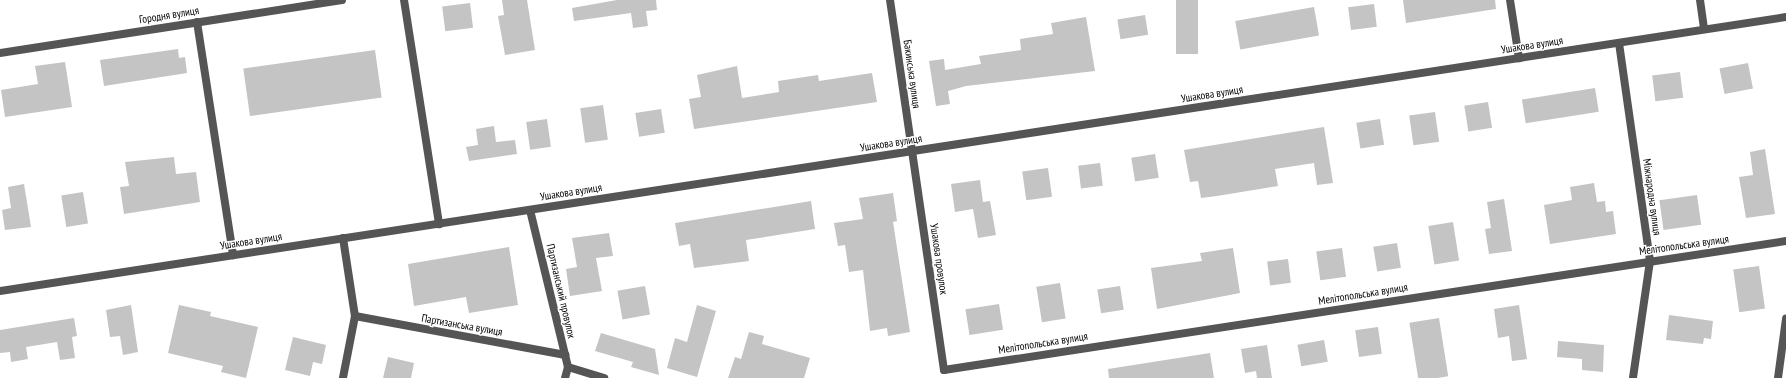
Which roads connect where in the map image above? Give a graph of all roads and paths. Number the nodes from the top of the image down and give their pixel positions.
1 (342, 0) edge
2 (404, 0) edge
3 (890, 0) edge
4 (1510, 0) edge
5 (1700, 0) edge
6 (303, 3) edge
7 (1786, 17) edge
8 (197, 22) junction
9 (1704, 29) junction
10 (1618, 43) junction
11 (0, 53) edge
12 (1519, 58) junction
13 (912, 151) junction
14 (530, 210) junction
15 (439, 224) junction
16 (343, 238) junction
17 (1786, 241) edge
18 (234, 255) junction
19 (1650, 261) junction
20 (0, 291) edge
21 (355, 316) junction
22 (1786, 319) edge
23 (565, 355) junction
24 (568, 367) junction
25 (944, 370) joint
26 (343, 378) edge
27 (565, 378) edge
28 (604, 378) edge
29 (1633, 378) edge
30 (1778, 378) edge

1 - 6 street, Городня вулиця
2 - 15 street
3 - 13 street, Бакинська вулиця
4 - 12 street
5 - 9 street
6 - 8 street, Городня вулиця
7 - 9 street, Ушакова вулиця
8 - 11 street, Городня вулиця
8 - 18 street
9 - 10 street, Ушакова вулиця
10 - 12 street, Ушакова вулиця
10 - 19 street, Міжнародна вулиця
12 - 13 street, Ушакова вулиця
13 - 14 street, Ушакова вулиця
13 - 25 street, Ушакова провулок
14 - 15 street, Ушакова вулиця
14 - 23 street, Партизанський провулок
15 - 16 street, Ушакова вулиця
16 - 18 street, Ушакова вулиця
16 - 21 street
17 - 19 street, Мелітопольська вулиця
18 - 20 street, Ушакова вулиця
19 - 25 street, Мелітопольська вулиця
19 - 29 street, Міжнародна вулиця
21 - 23 street, Партизанська вулиця
21 - 26 street
22 - 30 street
23 - 24 street, Партизанський провулок
24 - 27 street, Партизанський провулок
24 - 28 street

